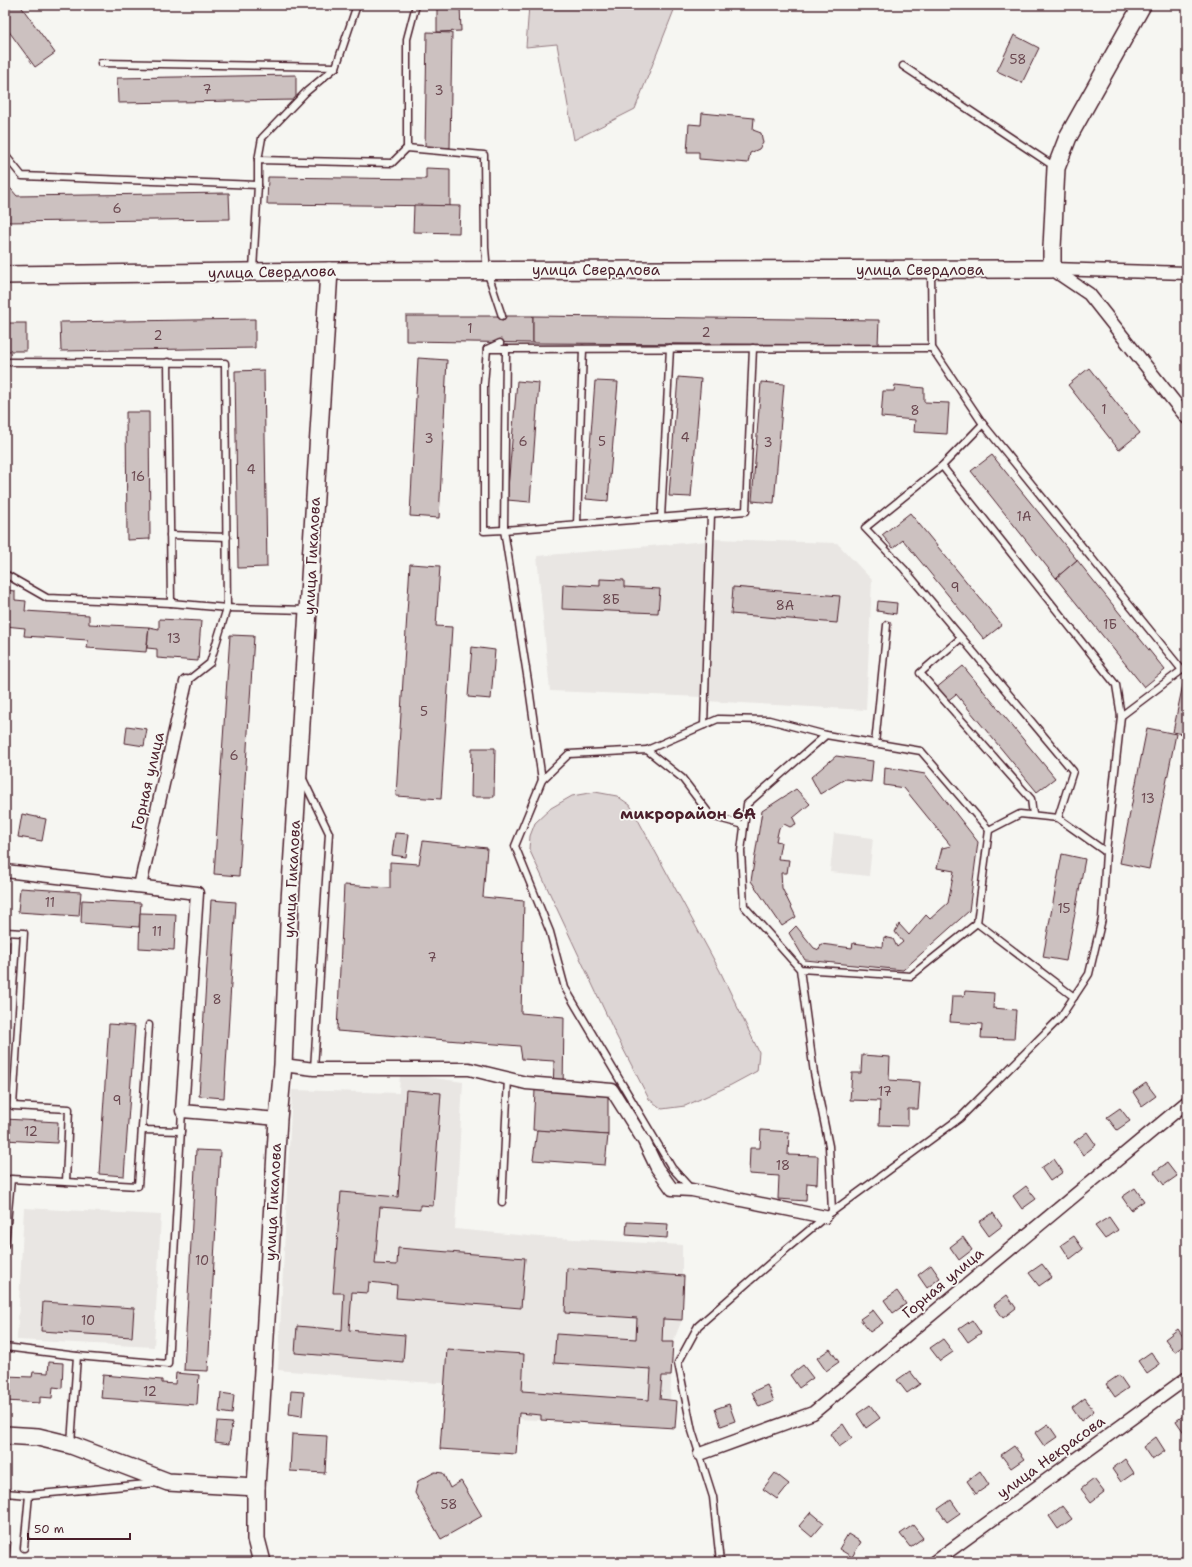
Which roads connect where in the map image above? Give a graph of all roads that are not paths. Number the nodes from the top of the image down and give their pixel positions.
1 (356, 5) edge
2 (416, 5) edge
3 (1142, 5) edge
4 (101, 63) dead end
5 (903, 66) dead end
6 (336, 67) junction
7 (407, 148) junction
8 (5, 155) edge
9 (258, 160) junction
10 (1056, 168) junction
11 (258, 185) junction
12 (1052, 269) junction
13 (931, 270) junction
14 (329, 271) junction
15 (487, 271) junction
16 (253, 272) junction
17 (1187, 273) edge
18 (5, 275) edge
19 (502, 316) dead end
20 (500, 343) dead end
21 (670, 348) junction
22 (753, 348) junction
23 (932, 348) junction
24 (487, 349) junction
25 (506, 349) junction
26 (583, 349) junction
27 (5, 362) edge
28 (168, 362) junction
29 (1187, 418) edge
30 (984, 424) junction
31 (942, 466) junction
32 (711, 514) junction
33 (661, 518) junction
34 (577, 524) junction
35 (504, 530) junction
36 (170, 535) junction
37 (227, 537) junction
38 (5, 574) edge
39 (171, 603) junction
40 (227, 608) junction
41 (309, 610) junction
42 (887, 625) dead end
43 (961, 638) junction
44 (186, 682) joint
45 (1120, 716) junction
46 (704, 725) junction
47 (826, 735) junction
48 (875, 744) junction
49 (647, 750) junction
50 (298, 771) junction
51 (542, 780) junction
52 (1033, 816) junction
53 (1058, 818) junction
54 (744, 825) junction
55 (989, 830) junction
56 (1106, 852) junction
57 (5, 871) edge
58 (140, 886) junction
59 (977, 923) junction
60 (5, 932) edge
61 (800, 969) junction
62 (1074, 997) junction
63 (149, 1025) dead end
64 (283, 1065) junction
65 (314, 1069) junction
66 (508, 1078) junction
67 (1187, 1102) edge
68 (182, 1111) junction
69 (278, 1119) junction
70 (142, 1130) junction
71 (181, 1131) junction
72 (66, 1182) junction
73 (692, 1190) junction
74 (502, 1202) dead end
75 (829, 1215) junction
76 (5, 1245) edge
77 (5, 1348) edge
78 (77, 1356) junction
79 (1187, 1378) edge
80 (5, 1435) edge
81 (71, 1445) junction
82 (700, 1454) junction
83 (168, 1482) junction
84 (256, 1487) junction
85 (5, 1493) edge
86 (29, 1495) junction
87 (24, 1548) dead end
88 (262, 1562) edge
89 (720, 1562) edge
90 (934, 1562) edge

1 - 6 lane
2 - 7 lane
3 - 10 main road
4 - 6 lane
5 - 10 lane
6 - 9 lane
7 - 9 lane
7 - 15 lane
8 - 11 lane
9 - 11 lane
10 - 12 main road
11 - 16 lane
12 - 13 main road, улица Свердлова
12 - 17 street, улица Свердлова
12 - 29 street
13 - 15 main road, улица Свердлова
13 - 23 lane
14 - 15 main road, улица Свердлова
14 - 16 main road, улица Свердлова
14 - 41 main road, улица Гикалова
15 - 19 lane
16 - 18 main road, улица Свердлова
20 - 24 lane
21 - 22 lane
21 - 26 lane
21 - 33 lane
22 - 23 lane
22 - 32 lane
23 - 30 lane
24 - 25 lane
24 - 35 lane
25 - 26 lane
25 - 35 lane
26 - 34 lane
27 - 28 lane
28 - 36 lane
28 - 37 lane
30 - 31 lane
30 - 45 lane
31 - 43 lane
31 - 45 lane
32 - 33 lane
32 - 46 lane
33 - 34 lane
34 - 35 lane
35 - 51 lane
36 - 37 lane
36 - 39 lane
37 - 40 lane
38 - 39 lane
39 - 40 lane
40 - 41 lane
40 - 44 lane
41 - 50 main road, улица Гикалова
42 - 48 lane
43 - 52 lane
43 - 53 lane
44 - 58 street, Горная улица
45 - 56 lane
46 - 47 lane
46 - 49 lane
47 - 48 lane
47 - 54 lane
48 - 55 lane
49 - 51 lane
49 - 54 lane
50 - 64 main road, улица Гикалова
50 - 65 lane
51 - 73 lane
52 - 53 lane
52 - 55 lane
53 - 56 lane
54 - 61 lane
55 - 59 lane
56 - 62 lane
57 - 58 street
58 - 68 street
59 - 61 lane
59 - 62 lane
60 - 72 lane
61 - 75 lane
62 - 75 lane
63 - 70 lane
64 - 65 street
64 - 69 main road, улица Гикалова
65 - 66 street
66 - 73 street
66 - 74 lane
67 - 82 street, Горная улица
68 - 69 street
68 - 71 lane
69 - 84 main road, улица Гикалова
70 - 71 lane
70 - 72 lane
71 - 78 lane
72 - 76 lane
73 - 75 street
75 - 82 lane
77 - 78 lane
78 - 81 lane
79 - 90 street, улица Некрасова
80 - 81 main road
81 - 83 main road
82 - 89 lane
83 - 84 main road
83 - 86 lane
84 - 88 main road, улица Гикалова
85 - 86 lane
86 - 87 lane

